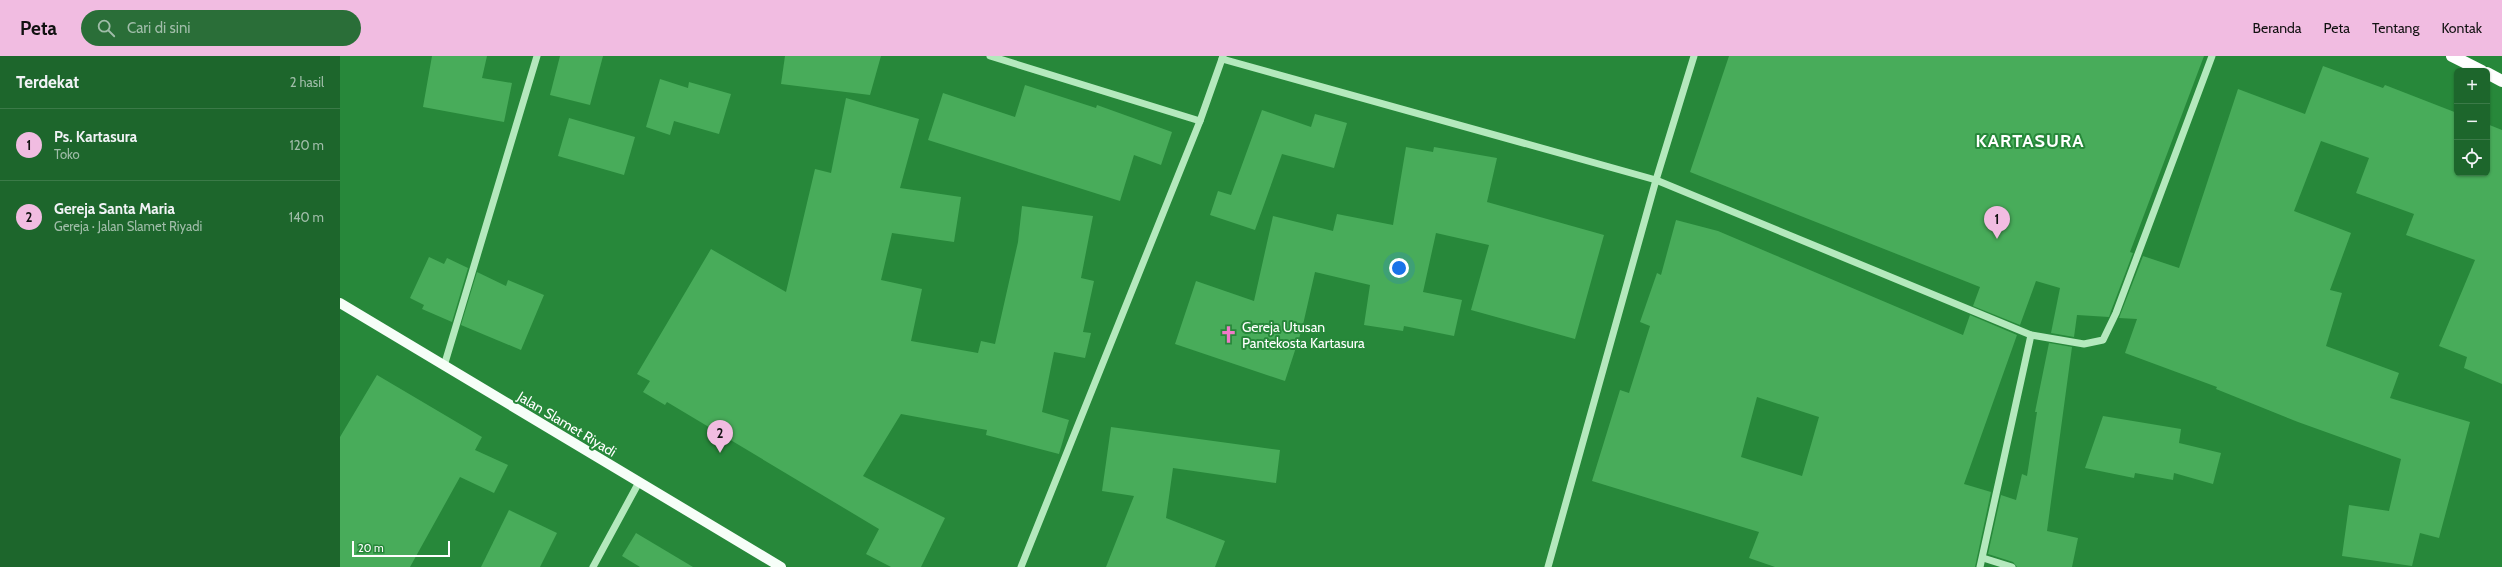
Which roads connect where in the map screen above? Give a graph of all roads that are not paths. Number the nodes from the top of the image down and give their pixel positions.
1 (537, 56) edge
2 (990, 56) edge
3 (1694, 56) edge
4 (2212, 56) edge
5 (2452, 56) edge
6 (1223, 57) edge
7 (2476, 68) edge
8 (2490, 75) edge
9 (2502, 81) edge
10 (1200, 121) junction
11 (1656, 180) junction
12 (340, 303) edge
13 (2031, 335) junction
14 (444, 366) junction
15 (638, 484) junction
16 (1983, 558) junction
17 (592, 567) edge
18 (781, 567) edge
19 (1021, 567) edge
20 (1548, 567) edge
21 (1980, 567) edge
22 (2012, 567) edge

1 - 14 street
2 - 10 street
3 - 11 street
4 - 13 street
5 - 7 highway
6 - 10 street
6 - 11 street
8 - 9 highway
10 - 19 street
11 - 13 street
11 - 20 street
12 - 14 main road, Jalan Slamet Riyadi
13 - 16 street
14 - 15 main road, Jalan Slamet Riyadi
15 - 17 street
15 - 18 main road, Jalan Slamet Riyadi
16 - 21 street
16 - 22 street

